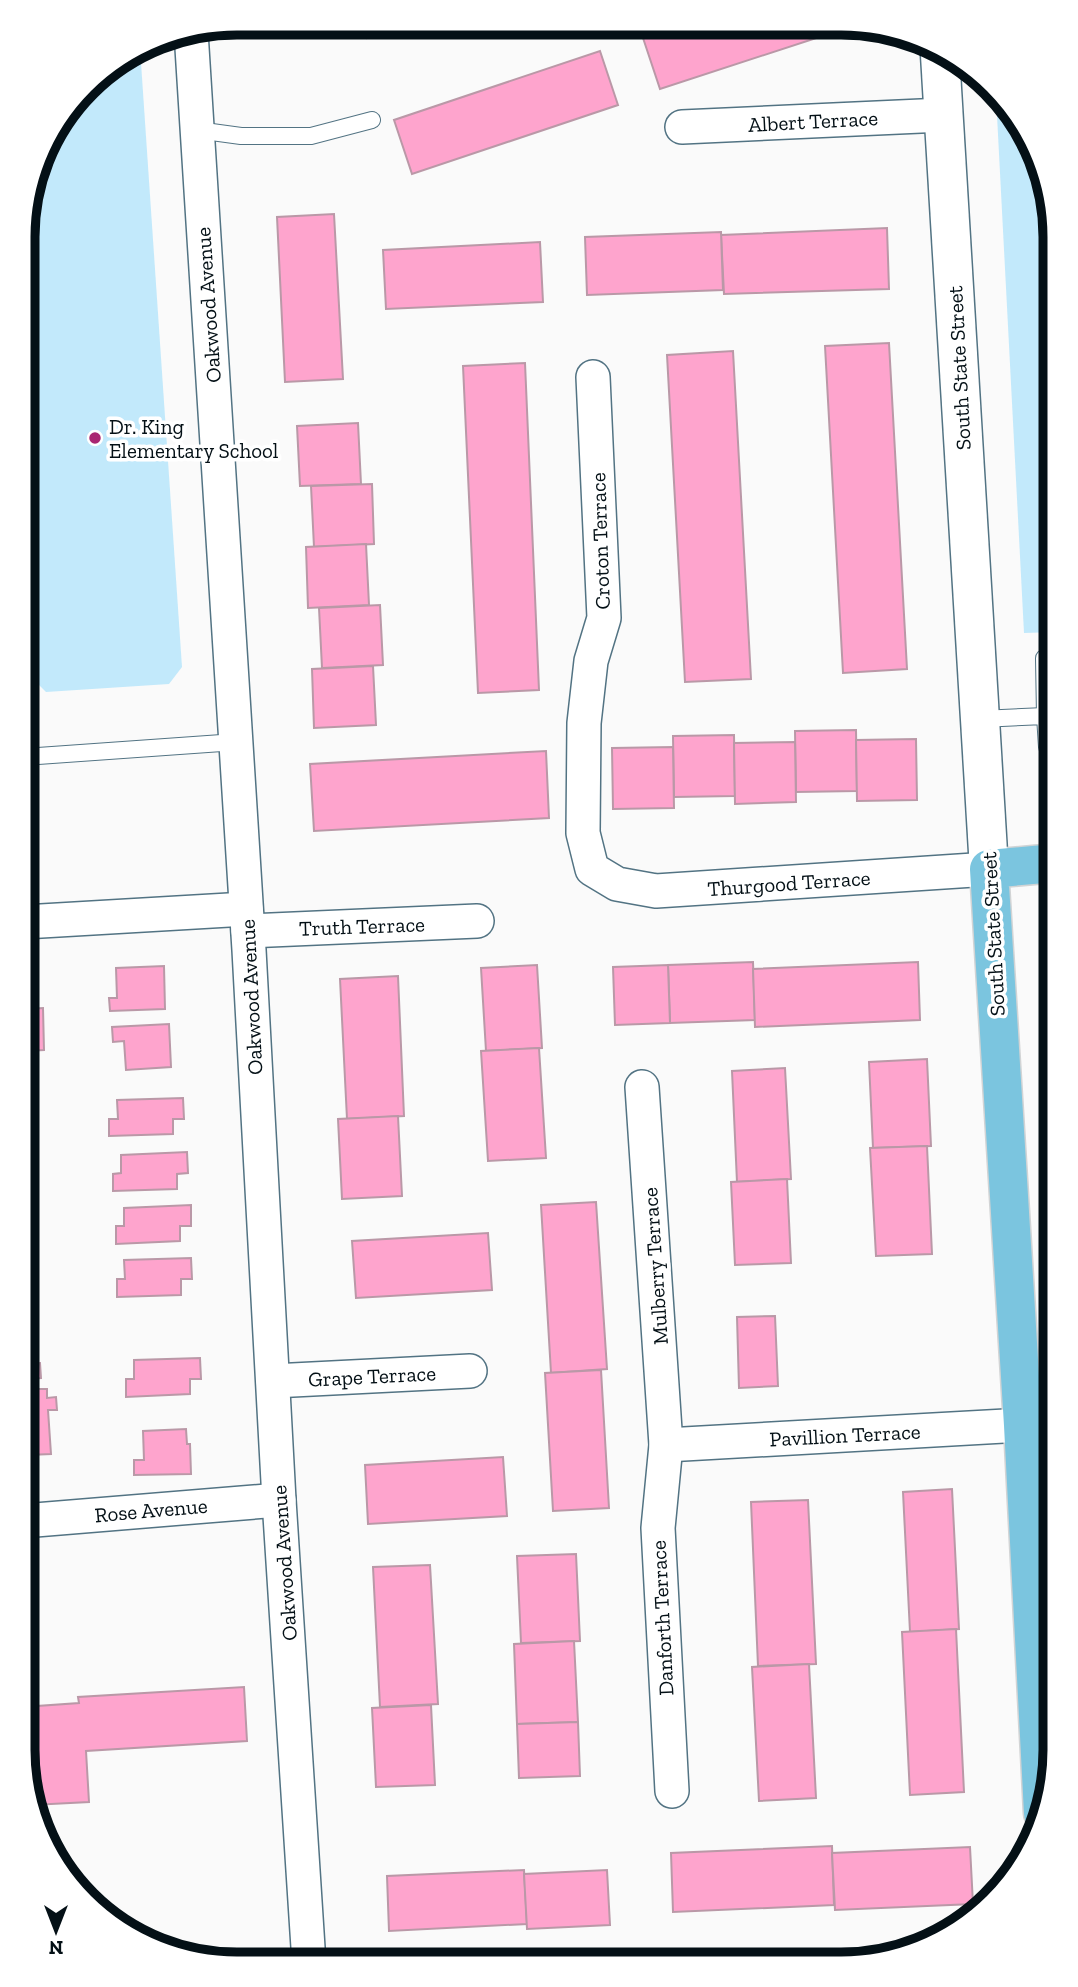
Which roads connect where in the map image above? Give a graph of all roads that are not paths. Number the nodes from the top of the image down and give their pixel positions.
1 (192, 41) edge
2 (940, 62) edge
3 (943, 115) junction
4 (372, 120) dead end
5 (682, 127) dead end
6 (197, 130) junction
7 (593, 377) dead end
8 (1043, 716) edge
9 (980, 719) junction
10 (236, 742) junction
11 (38, 756) dead end
12 (1043, 864) edge
13 (592, 869) joint
14 (989, 869) junction
15 (247, 920) junction
16 (477, 921) dead end
17 (35, 922) edge
18 (642, 1087) dead end
19 (470, 1371) dead end
20 (273, 1381) junction
21 (1023, 1425) junction
22 (666, 1446) junction
23 (279, 1500) junction
24 (35, 1520) edge
25 (1042, 1772) edge
26 (672, 1791) dead end
27 (308, 1952) edge

1 - 6 street, Oakwood Avenue
2 - 3 street, South State Street
3 - 5 street, Albert Terrace
3 - 9 street, South State Street
4 - 6 lane
6 - 10 street, Oakwood Avenue
7 - 13 street, Croton Terrace
8 - 9 lane
9 - 14 street, South State Street
10 - 11 lane
10 - 15 street, Oakwood Avenue
12 - 14 main road
13 - 14 street, Thurgood Terrace
14 - 21 main road, South State Street
15 - 16 street, Truth Terrace
15 - 17 street, Truth Terrace
15 - 20 street, Oakwood Avenue
18 - 22 street, Mulberry Terrace
19 - 20 street, Grape Terrace
20 - 23 street, Oakwood Avenue
21 - 22 street, Pavillion Terrace
21 - 25 main road, South State Street
22 - 26 street, Danforth Terrace
23 - 24 street, Rose Avenue
23 - 27 street, Oakwood Avenue

